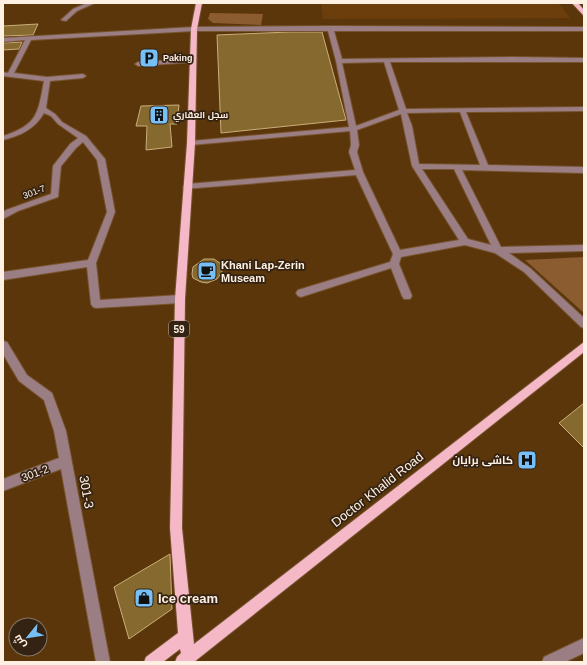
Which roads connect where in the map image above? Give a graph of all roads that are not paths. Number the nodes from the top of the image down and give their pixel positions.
1 (88, 3) edge
2 (198, 3) edge
3 (575, 3) edge
4 (584, 14) edge
5 (64, 20) dead end
6 (330, 28) junction
7 (194, 29) junction
8 (584, 29) edge
9 (29, 38) junction
10 (3, 40) edge
11 (386, 60) junction
12 (584, 60) edge
13 (192, 61) junction
14 (339, 61) junction
15 (138, 64) dead end
16 (3, 74) edge
17 (11, 74) junction
18 (83, 76) dead end
19 (48, 79) junction
20 (42, 109) junction
21 (584, 109) edge
22 (462, 110) junction
23 (403, 111) junction
24 (353, 129) junction
25 (3, 138) edge
26 (83, 138) junction
27 (191, 143) junction
28 (416, 166) junction
29 (457, 167) junction
30 (484, 168) junction
31 (584, 170) edge
32 (359, 172) junction
33 (186, 187) junction
34 (3, 216) edge
35 (465, 242) junction
36 (584, 248) edge
37 (498, 250) junction
38 (397, 254) junction
39 (91, 263) junction
40 (394, 264) junction
41 (3, 276) edge
42 (301, 292) dead end
43 (407, 296) dead end
44 (180, 299) junction
45 (584, 324) edge
46 (3, 345) edge
47 (584, 346) edge
48 (66, 461) junction
49 (3, 485) edge
50 (185, 636) junction
51 (584, 645) edge
52 (189, 660) edge
53 (103, 662) edge
54 (151, 662) edge
55 (549, 662) edge

1 - 5 street
2 - 7 main road, 59
3 - 4 main road
6 - 7 street
6 - 8 street
6 - 14 street
7 - 9 street
7 - 13 main road, 59
9 - 10 street
9 - 17 street
11 - 12 street
11 - 14 street
11 - 23 street
13 - 15 street
13 - 27 main road, 59
14 - 24 street
16 - 17 street
17 - 19 street
18 - 19 street
19 - 20 street
20 - 25 street
20 - 26 street
21 - 22 street
22 - 23 street
22 - 30 street
23 - 24 street
23 - 28 street
24 - 27 street
24 - 32 street
26 - 34 street, 301-7
26 - 39 street
27 - 33 main road, 59
28 - 29 street
28 - 35 street
29 - 30 street
29 - 37 street
30 - 31 street
32 - 33 street
32 - 38 street
33 - 44 main road, 59
35 - 37 street
35 - 38 street
36 - 37 street
37 - 45 street
38 - 40 street
39 - 41 street
39 - 44 street
40 - 42 street
40 - 43 street
44 - 50 main road, 59
46 - 48 street, 301-3
47 - 52 main road, Doctor Khalid Road / 59
48 - 49 street, 301-2
48 - 53 street, 301-3
50 - 52 main road, 59
50 - 54 main road
51 - 55 street

